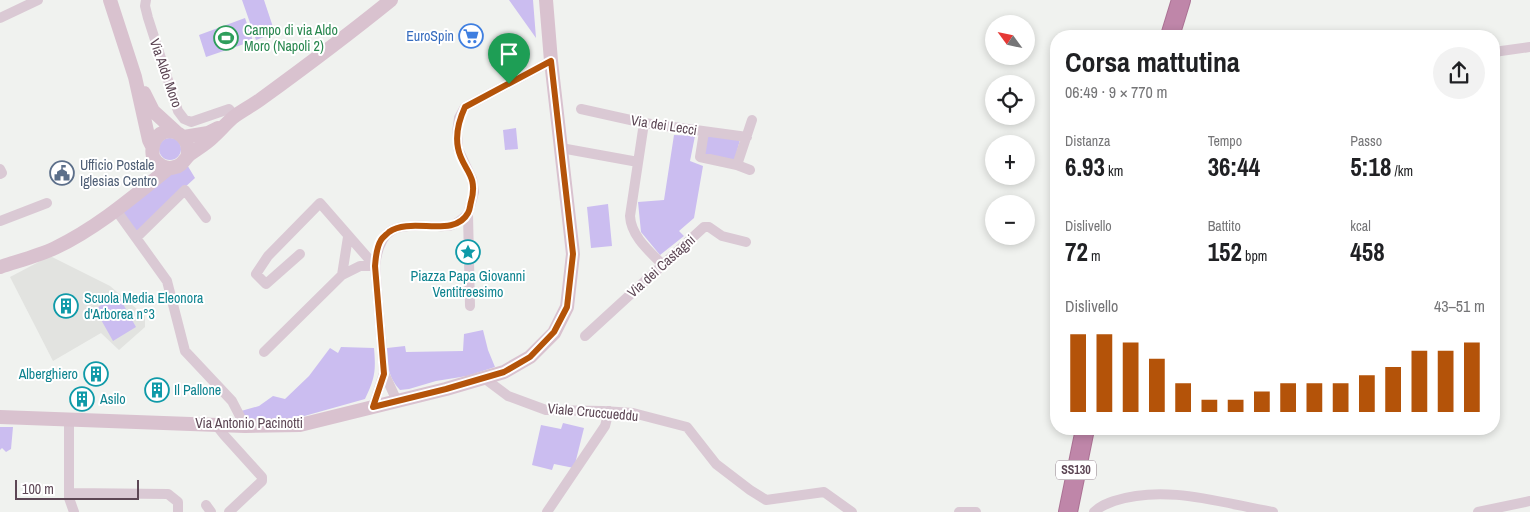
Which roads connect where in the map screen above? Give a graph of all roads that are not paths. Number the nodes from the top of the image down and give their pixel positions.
1 (38, 0) edge
2 (110, 0) edge
3 (146, 0) edge
4 (382, 0) edge
5 (391, 0) edge
6 (546, 0) edge
7 (1181, 0) edge
8 (0, 18) edge
9 (1172, 30) edge
10 (1530, 47) edge
11 (1500, 51) edge
12 (551, 61) junction
13 (135, 77) junction
14 (581, 109) dead end
15 (239, 113) junction
16 (752, 120) dead end
17 (644, 122) junction
18 (223, 126) junction
19 (704, 132) junction
20 (180, 135) junction
21 (747, 137) junction
22 (561, 148) junction
23 (153, 151) junction
24 (187, 157) junction
25 (638, 162) junction
26 (737, 165) junction
27 (169, 168) junction
28 (0, 169) edge
29 (750, 170) dead end
30 (0, 174) edge
31 (138, 192) junction
32 (47, 203) dead end
33 (116, 210) junction
34 (468, 214) junction
35 (206, 218) dead end
36 (0, 221) edge
37 (348, 236) junction
38 (136, 238) junction
39 (746, 242) dead end
40 (300, 254) dead end
41 (663, 265) junction
42 (0, 266) edge
43 (375, 266) junction
44 (342, 275) junction
45 (470, 306) dead end
46 (585, 336) dead end
47 (264, 352) dead end
48 (384, 374) junction
49 (484, 378) junction
50 (397, 400) junction
51 (373, 407) junction
52 (608, 411) junction
53 (2, 416) edge
54 (69, 419) junction
55 (216, 425) junction
56 (245, 426) junction
57 (1083, 435) edge
58 (69, 493) junction
59 (1530, 501) edge
60 (74, 512) edge
61 (178, 512) edge
62 (229, 512) edge
63 (548, 512) edge
64 (852, 512) edge
65 (959, 512) edge
66 (976, 512) edge
67 (1068, 512) edge
68 (1094, 512) edge
69 (1273, 512) edge
70 (1478, 512) edge

1 - 8 street
2 - 13 street
3 - 15 street, Via Aldo Moro
4 - 15 street
5 - 15 street
6 - 12 street, Via Antonio Pacinotti
7 - 9 highway
10 - 11 street
12 - 22 street, Via Antonio Pacinotti
12 - 34 street
13 - 20 street
13 - 23 street
14 - 17 street, Via dei Lecci
15 - 18 street
16 - 21 street
17 - 19 street, Via dei Lecci
17 - 25 street
18 - 20 street
18 - 24 street
19 - 21 street, Via dei Lecci
19 - 26 street
20 - 23 street
20 - 24 street
21 - 26 street
22 - 25 street
22 - 49 street, Via Antonio Pacinotti
23 - 27 street
23 - 31 street
24 - 27 street
25 - 41 street
26 - 29 street
27 - 31 street
28 - 30 street
31 - 33 street
32 - 36 street
33 - 38 street
33 - 42 street
34 - 43 street
34 - 45 street
35 - 38 street
37 - 40 street
37 - 43 street
37 - 44 street
38 - 56 street
39 - 41 street, Via dei Castagni
41 - 46 street, Via dei Castagni
43 - 44 street
43 - 48 street
44 - 47 street
48 - 50 street
48 - 51 street
49 - 50 street, Via Antonio Pacinotti
49 - 52 street, Viale Cruccueddu
50 - 51 street, Via Antonio Pacinotti
51 - 56 street, Via Antonio Pacinotti
52 - 63 street
52 - 64 street, Viale Cruccueddu
53 - 54 street, Via Antonio Pacinotti
54 - 55 street, Via Antonio Pacinotti
54 - 58 street
55 - 56 street, Via Antonio Pacinotti
55 - 62 street
57 - 67 highway, SS130
58 - 60 street
58 - 61 street
59 - 70 street
65 - 66 street
68 - 69 street

